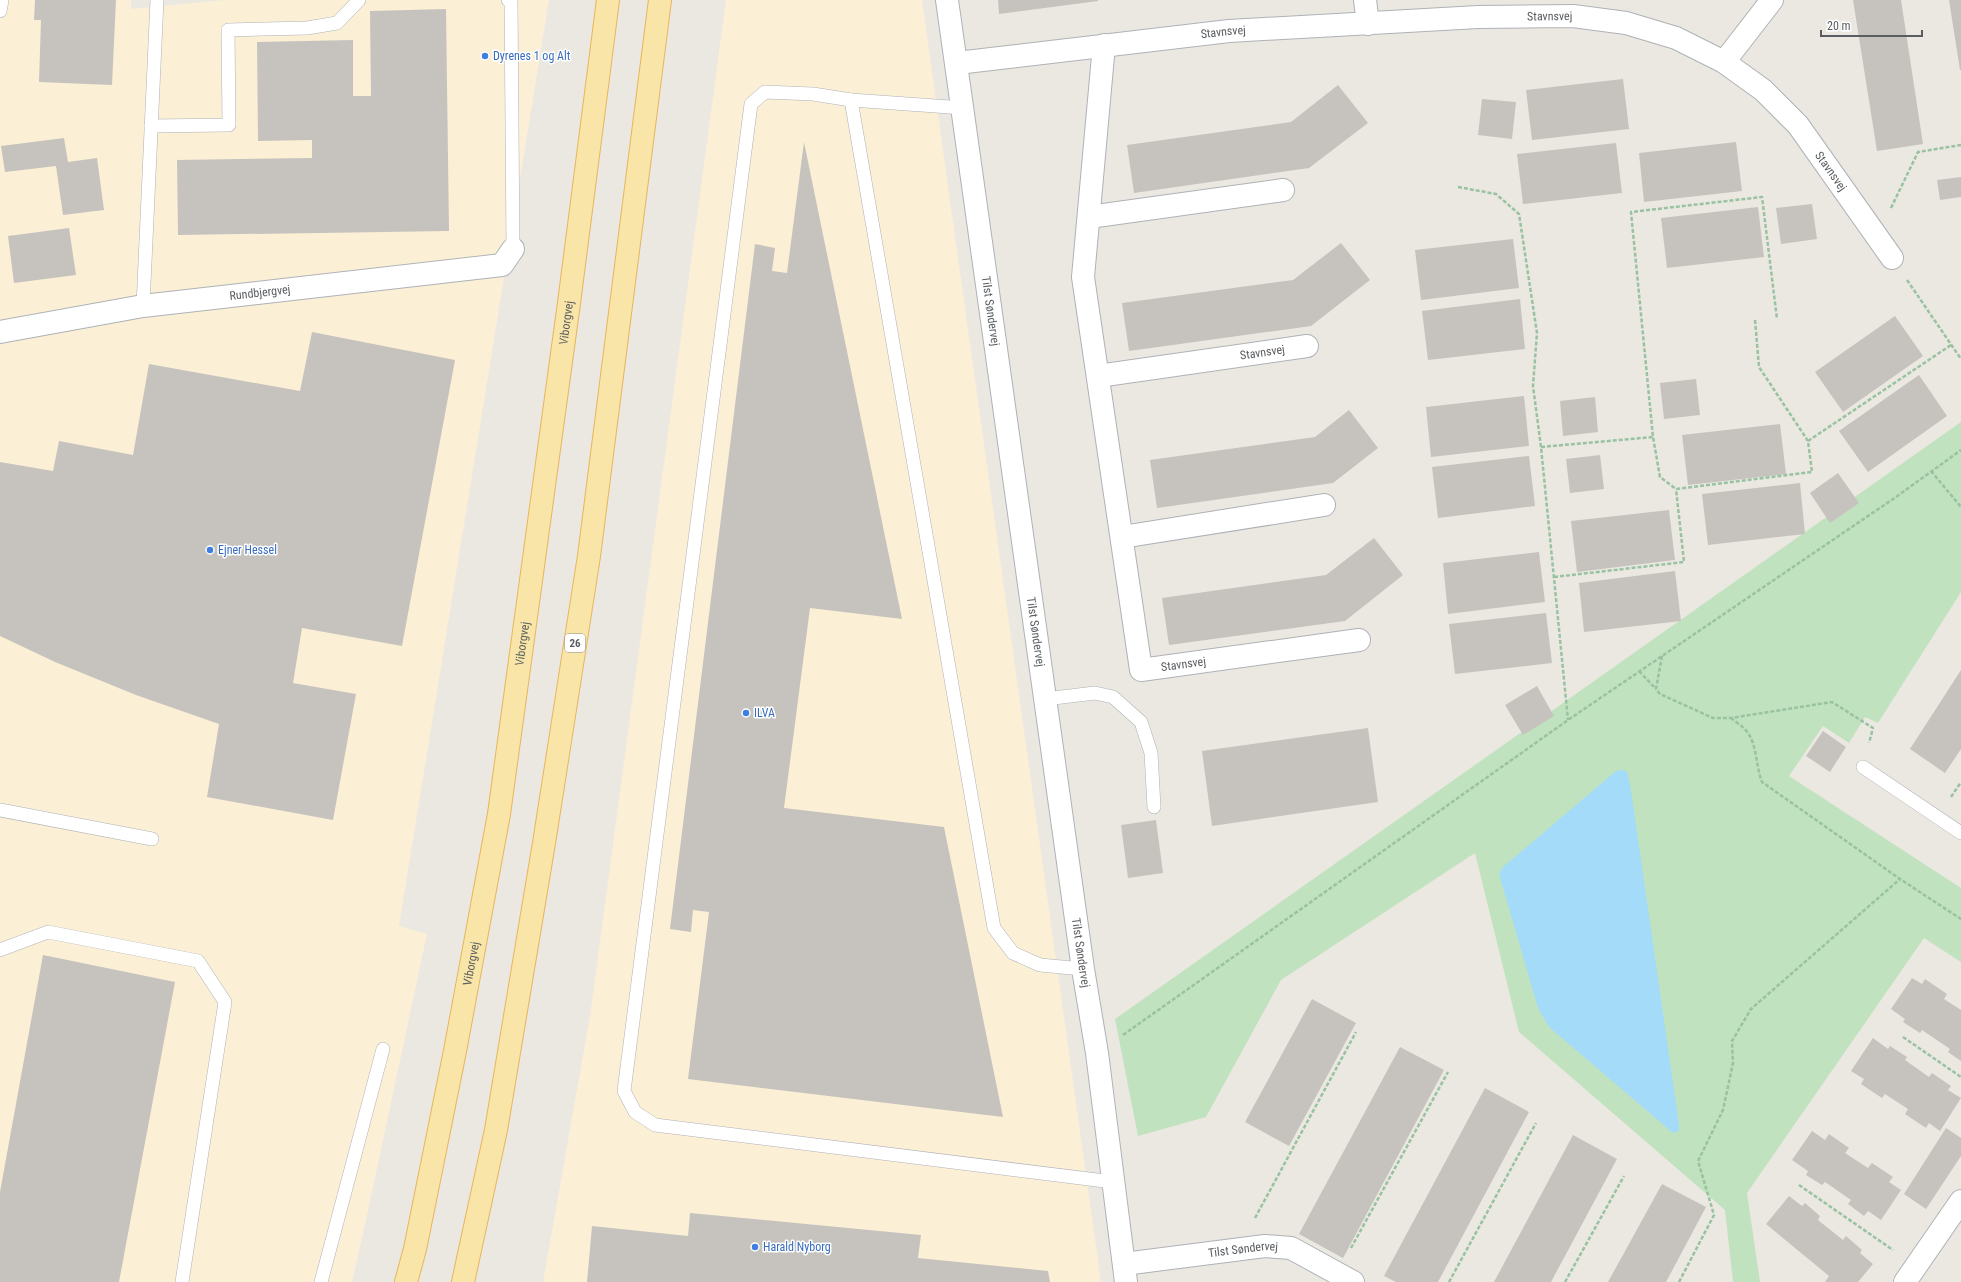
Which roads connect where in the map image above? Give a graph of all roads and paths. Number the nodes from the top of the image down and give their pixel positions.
1 (2, 0) edge
2 (157, 0) edge
3 (359, 0) edge
4 (508, 0) edge
5 (608, 0) edge
6 (660, 0) edge
7 (948, 0) edge
8 (1365, 0) edge
9 (1772, 0) edge
10 (0, 10) edge
11 (1368, 24) junction
12 (1104, 45) junction
13 (1724, 62) junction
14 (957, 63) junction
15 (851, 100) junction
16 (964, 108) junction
17 (151, 126) junction
18 (1961, 145) edge
19 (1458, 186) dead end
20 (1283, 190) dead end
21 (1089, 217) junction
22 (1873, 232) junction
23 (513, 250) joint
24 (1892, 258) joint
25 (143, 306) junction
26 (1777, 319) dead end
27 (1755, 320) dead end
28 (0, 332) edge
29 (1951, 345) junction
30 (1307, 346) dead end
31 (1961, 359) edge
32 (1098, 376) junction
33 (1653, 437) junction
34 (1808, 442) junction
35 (1541, 448) junction
36 (1961, 450) edge
37 (1931, 472) junction
38 (1676, 489) junction
39 (1324, 505) dead end
40 (1961, 506) edge
41 (1122, 537) junction
42 (1554, 577) junction
43 (1359, 640) dead end
44 (1662, 656) junction
45 (1639, 671) junction
46 (1656, 689) junction
47 (1046, 699) junction
48 (1731, 718) junction
49 (1568, 720) junction
50 (1863, 767) joint
51 (1154, 807) dead end
52 (0, 810) edge
53 (1961, 833) edge
54 (152, 839) dead end
55 (1900, 879) junction
56 (1961, 919) edge
57 (0, 950) edge
58 (1083, 969) junction
59 (1356, 1032) dead end
60 (1903, 1037) dead end
61 (382, 1049) dead end
62 (1097, 1053) junction
63 (1448, 1072) dead end
64 (1961, 1077) edge
65 (1536, 1123) dead end
66 (1624, 1176) dead end
67 (1113, 1182) junction
68 (1799, 1185) dead end
69 (1961, 1201) edge
70 (1256, 1247) junction
71 (1125, 1273) edge
72 (1911, 1274) edge
73 (1346, 1278) edge
74 (182, 1282) edge
75 (321, 1282) edge
76 (406, 1282) edge
77 (463, 1282) edge
78 (1449, 1282) edge
79 (1565, 1282) edge
80 (1679, 1282) edge

1 - 10 lane
2 - 17 lane
3 - 17 lane
4 - 23 lane
5 - 76 main road, Viborgvej
6 - 77 main road, 26
7 - 14 street, Tilst Søndervej
8 - 11 street
9 - 13 street
11 - 12 street, Stavnsvej
11 - 13 street, Stavnsvej
12 - 14 street, Stavnsvej
12 - 21 street, Stavnsvej
13 - 22 street, Stavnsvej
14 - 16 street, Tilst Søndervej
15 - 16 lane
15 - 58 lane
15 - 67 lane
16 - 47 street, Tilst Søndervej
17 - 25 lane
18 - 22 path
19 - 35 path
20 - 21 street
21 - 32 street, Stavnsvej
22 - 24 street, Stavnsvej
23 - 25 street, Rundbjergvej
24 - 29 path
25 - 28 street, Rundbjergvej
26 - 33 path
27 - 34 path
29 - 31 path
29 - 34 path
30 - 32 street, Stavnsvej
32 - 41 street, Stavnsvej
33 - 35 path
33 - 38 path
34 - 38 path
35 - 42 path
36 - 37 path
37 - 40 path
37 - 44 path
38 - 42 path
39 - 41 street
41 - 43 street, Stavnsvej
42 - 49 path
44 - 45 path
44 - 46 path
45 - 46 path
45 - 49 path
46 - 48 path
47 - 51 lane
47 - 58 street, Tilst Søndervej
48 - 50 path
48 - 55 path
49 - 62 path
50 - 53 lane
52 - 54 lane
55 - 56 path
55 - 80 path
57 - 74 lane
58 - 62 street, Tilst Søndervej
59 - 70 path
60 - 64 path
61 - 75 lane
62 - 67 street, Tilst Søndervej
63 - 73 path
65 - 78 path
66 - 79 path
67 - 71 street, Tilst Søndervej
68 - 72 path
69 - 72 street
70 - 71 street, Tilst Søndervej
70 - 73 street, Tilst Søndervej

